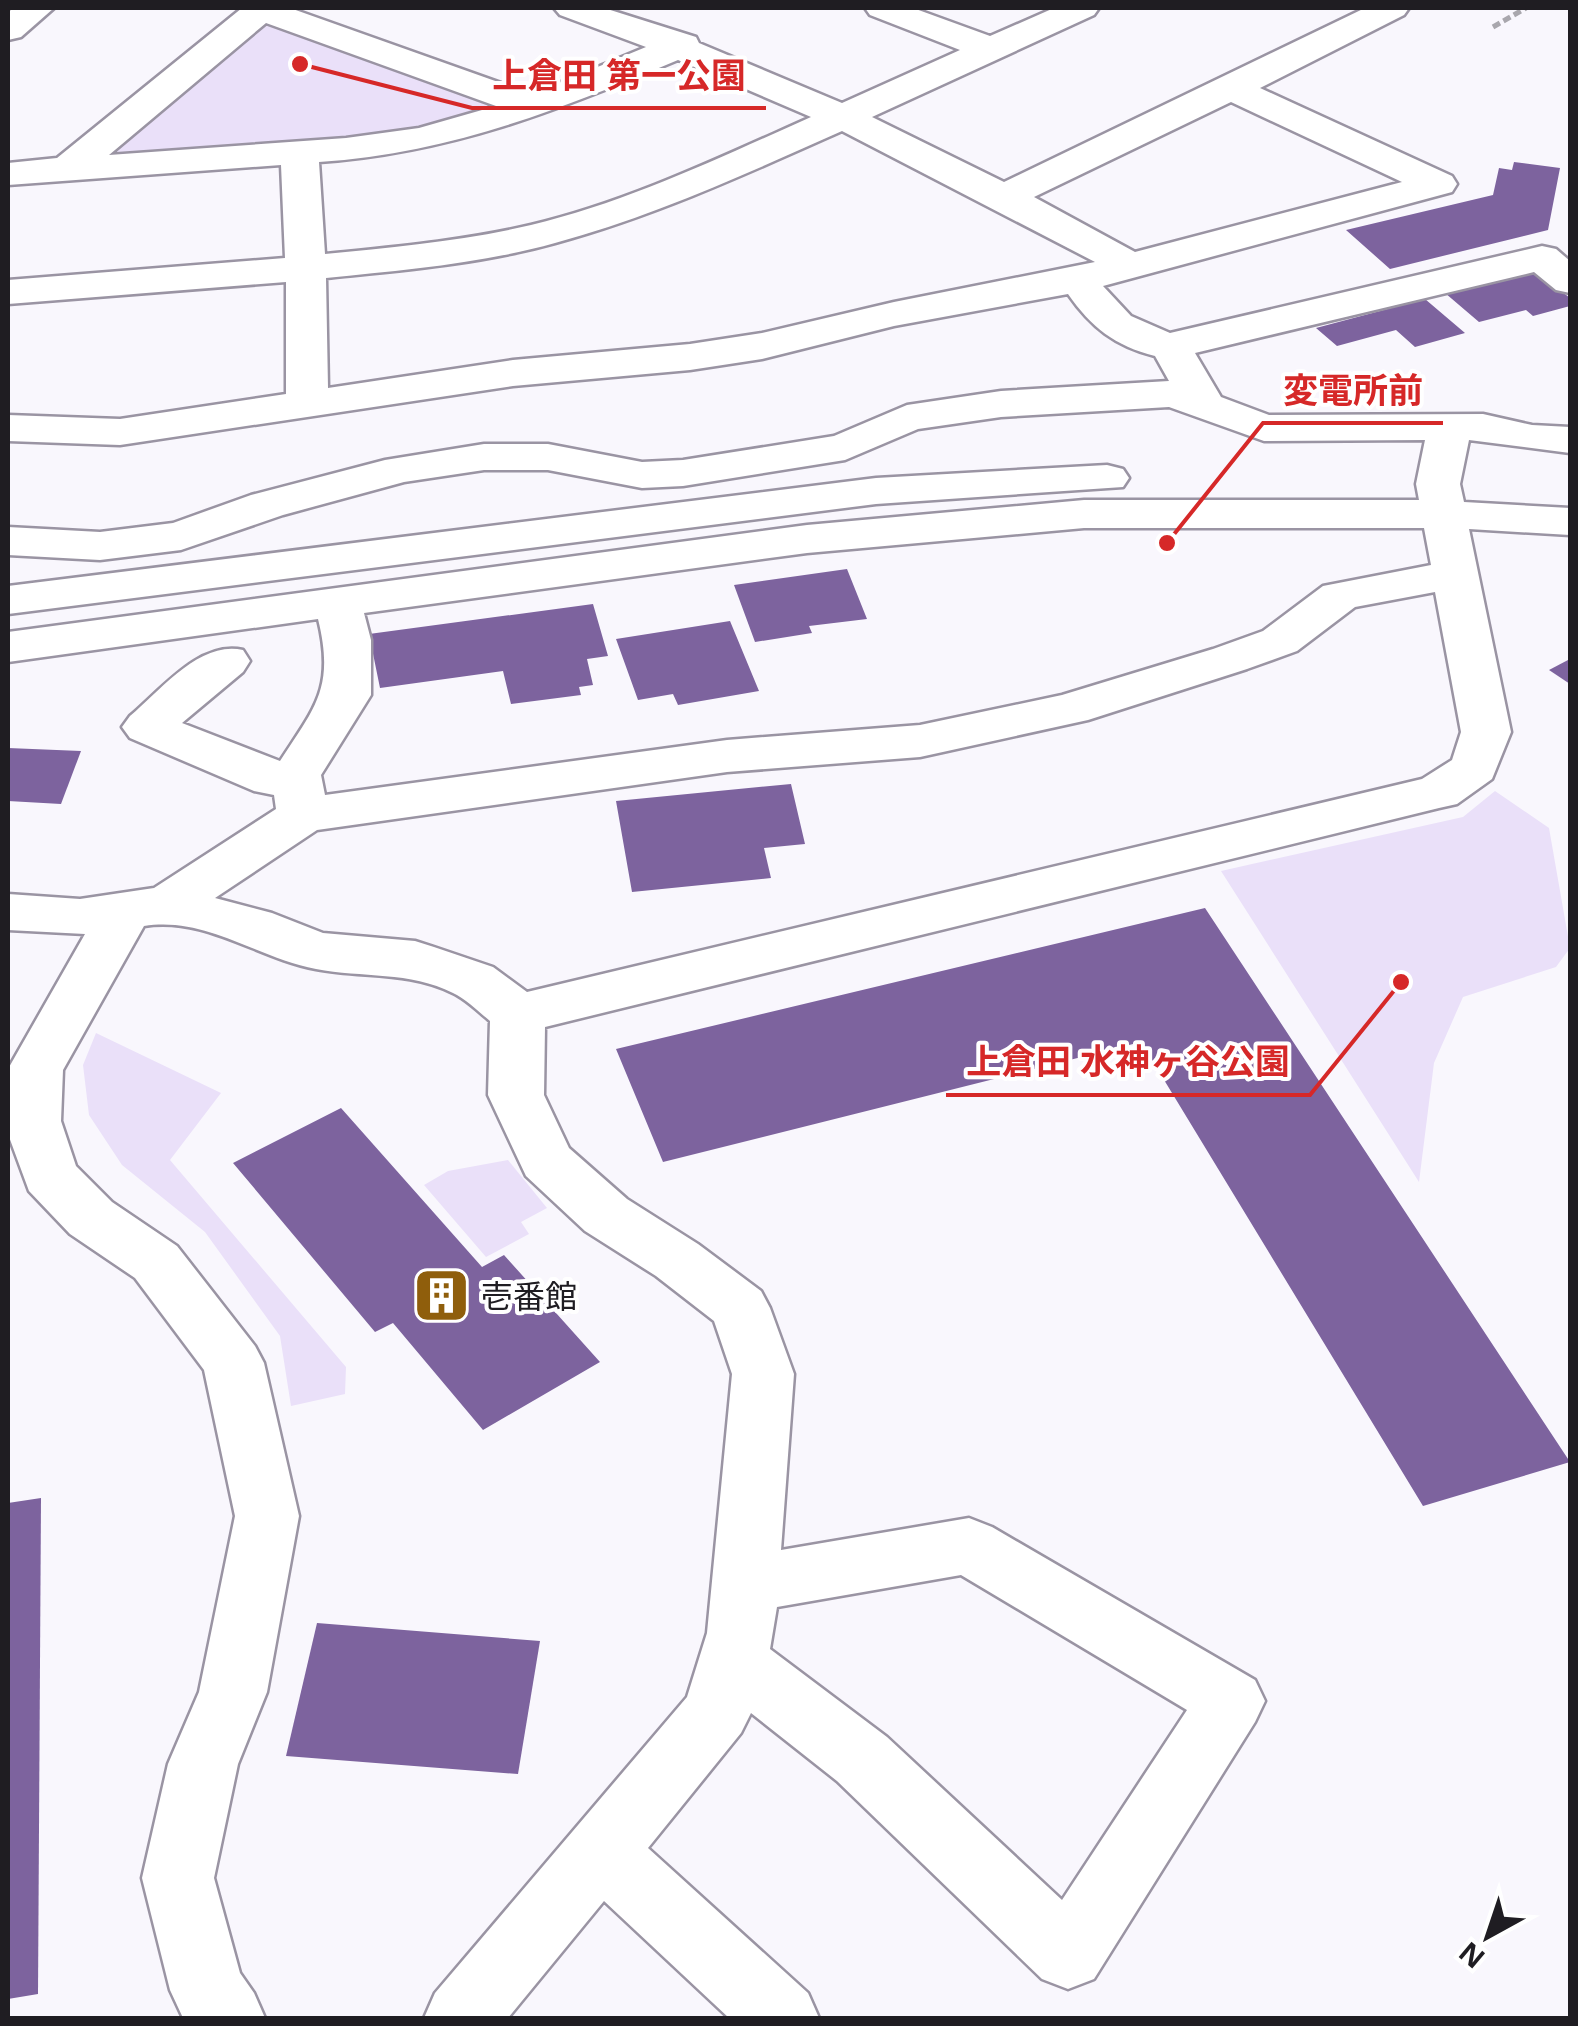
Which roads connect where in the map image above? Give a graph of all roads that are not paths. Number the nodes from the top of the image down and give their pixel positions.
1 (36, 8) edge
2 (262, 8) edge
3 (572, 8) edge
4 (882, 8) edge
5 (1082, 8) edge
6 (1392, 8) edge
7 (8, 29) edge
8 (683, 45) junction
9 (990, 48) junction
10 (1231, 88) junction
11 (533, 107) junction
12 (846, 115) junction
13 (299, 152) junction
14 (68, 169) junction
15 (8, 174) edge
16 (1005, 196) junction
17 (1130, 265) junction
18 (306, 268) junction
19 (1080, 280) junction
20 (1570, 281) edge
21 (8, 292) edge
22 (1170, 346) junction
23 (307, 402) junction
24 (1205, 406) junction
25 (8, 428) edge
26 (1449, 430) junction
27 (1570, 440) edge
28 (1570, 492) edge
29 (1440, 499) junction
30 (1570, 521) edge
31 (8, 541) edge
32 (1454, 574) junction
33 (8, 600) edge
34 (338, 604) junction
35 (8, 647) edge
36 (226, 661) dead end
37 (300, 795) junction
38 (148, 907) junction
39 (8, 912) edge
40 (518, 1014) junction
41 (746, 1584) junction
42 (732, 1660) junction
43 (602, 1852) junction
44 (228, 2018) edge
45 (461, 2018) edge
46 (782, 2018) edge

1 - 7 street
2 - 11 street
2 - 14 street
3 - 8 street
4 - 9 street
5 - 9 street
6 - 10 street
8 - 11 street
8 - 12 street
9 - 12 street
10 - 16 street
10 - 17 street
11 - 13 street
12 - 16 street
12 - 18 street
13 - 14 street
13 - 18 street
14 - 15 street
16 - 17 street
17 - 19 street
18 - 21 street
18 - 23 street
19 - 22 street
19 - 23 street
20 - 22 street
22 - 24 street
23 - 25 street
24 - 26 street
24 - 31 street
26 - 27 street
26 - 29 street
28 - 29 street
29 - 30 street
29 - 32 street
29 - 33 street
29 - 34 street
32 - 37 street
32 - 40 street
34 - 35 street
34 - 37 street
36 - 37 street
37 - 38 street
38 - 39 street
38 - 40 street
38 - 44 street
40 - 41 street
41 - 42 street
41 - 42 street
42 - 43 street
43 - 45 street
43 - 46 street

